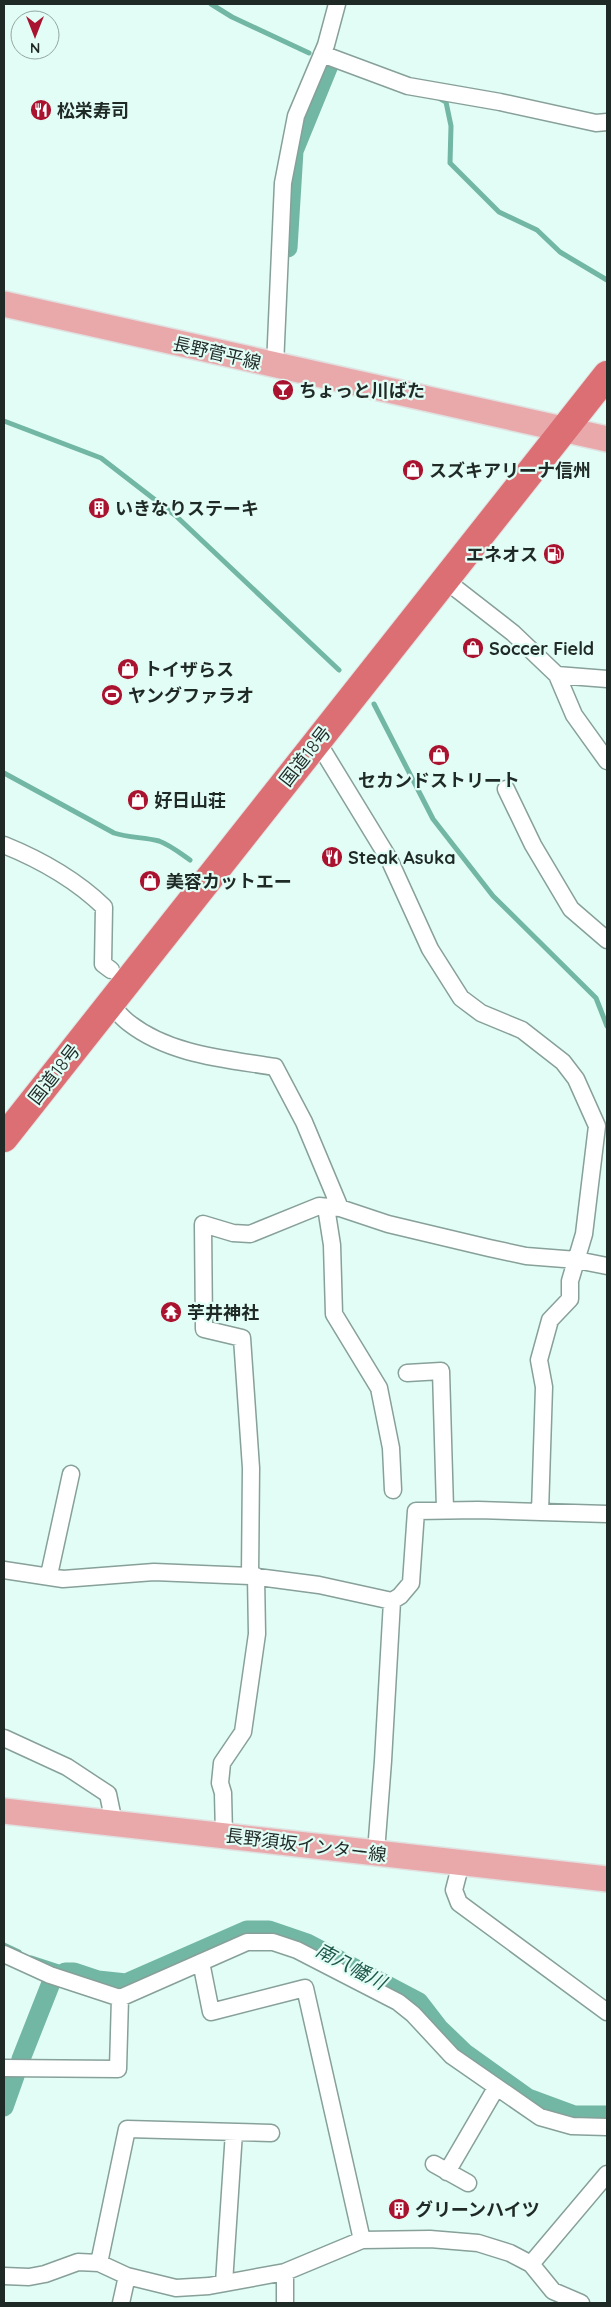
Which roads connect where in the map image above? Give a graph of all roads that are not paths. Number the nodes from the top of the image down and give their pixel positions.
1 (337, 4) edge
2 (322, 54) junction
3 (607, 122) edge
4 (4, 304) edge
5 (275, 366) junction
6 (607, 375) edge
7 (565, 428) junction
8 (607, 439) edge
9 (445, 580) junction
10 (557, 676) junction
11 (607, 679) edge
12 (318, 742) junction
13 (607, 760) edge
14 (506, 789) dead end
15 (4, 845) edge
16 (607, 940) edge
17 (111, 970) dead end
18 (110, 1004) junction
19 (4, 1138) edge
20 (333, 1208) junction
21 (578, 1260) junction
22 (607, 1266) edge
23 (407, 1374) dead end
24 (71, 1474) dead end
25 (393, 1490) dead end
26 (445, 1509) junction
27 (540, 1512) junction
28 (607, 1514) edge
29 (4, 1570) edge
30 (49, 1575) junction
31 (253, 1576) junction
32 (392, 1601) junction
33 (4, 1738) edge
34 (4, 1811) edge
35 (114, 1823) junction
36 (224, 1835) junction
37 (376, 1852) junction
38 (461, 1863) junction
39 (607, 1879) edge
40 (4, 1954) edge
41 (201, 1962) junction
42 (120, 1998) junction
43 (607, 2012) edge
44 (4, 2068) edge
45 (496, 2088) junction
46 (607, 2127) edge
47 (234, 2132) junction
48 (271, 2133) dead end
49 (607, 2174) edge
50 (468, 2183) dead end
51 (362, 2240) junction
52 (99, 2263) junction
53 (530, 2264) junction
54 (286, 2272) junction
55 (4, 2276) edge
56 (126, 2276) junction
57 (224, 2283) junction
58 (121, 2303) edge
59 (285, 2303) edge
60 (581, 2303) edge

1 - 2 street
2 - 3 street
2 - 5 street
4 - 5 main road, 長野菅平線
5 - 7 main road, 長野菅平線
6 - 7 highway, 国道18号
7 - 8 main road, 長野菅平線
7 - 9 highway, 国道18号
9 - 10 street
9 - 12 highway, 国道18号
10 - 11 street
10 - 13 street
12 - 18 highway, 国道18号
12 - 21 street
14 - 16 street
15 - 17 street
18 - 19 highway, 国道18号
18 - 20 street
20 - 21 street
20 - 25 street
20 - 31 street
21 - 22 street
21 - 27 street
23 - 26 street
24 - 30 street
26 - 27 street
26 - 32 street
27 - 28 street
29 - 30 street
30 - 31 street
31 - 32 street
31 - 36 street
32 - 37 street
33 - 35 street
34 - 35 main road, 長野須坂インター線
35 - 36 main road, 長野須坂インター線
36 - 37 main road, 長野須坂インター線
37 - 38 main road, 長野須坂インター線
38 - 39 main road, 長野須坂インター線
38 - 43 street
40 - 42 street
41 - 42 street
41 - 45 street
41 - 51 street
42 - 44 street
45 - 46 street
45 - 50 street
47 - 48 street
47 - 52 street
47 - 57 street
49 - 53 street
51 - 53 street
51 - 54 street
52 - 55 street
52 - 56 street
53 - 60 street
54 - 57 street
54 - 59 street
56 - 57 street
56 - 58 street

